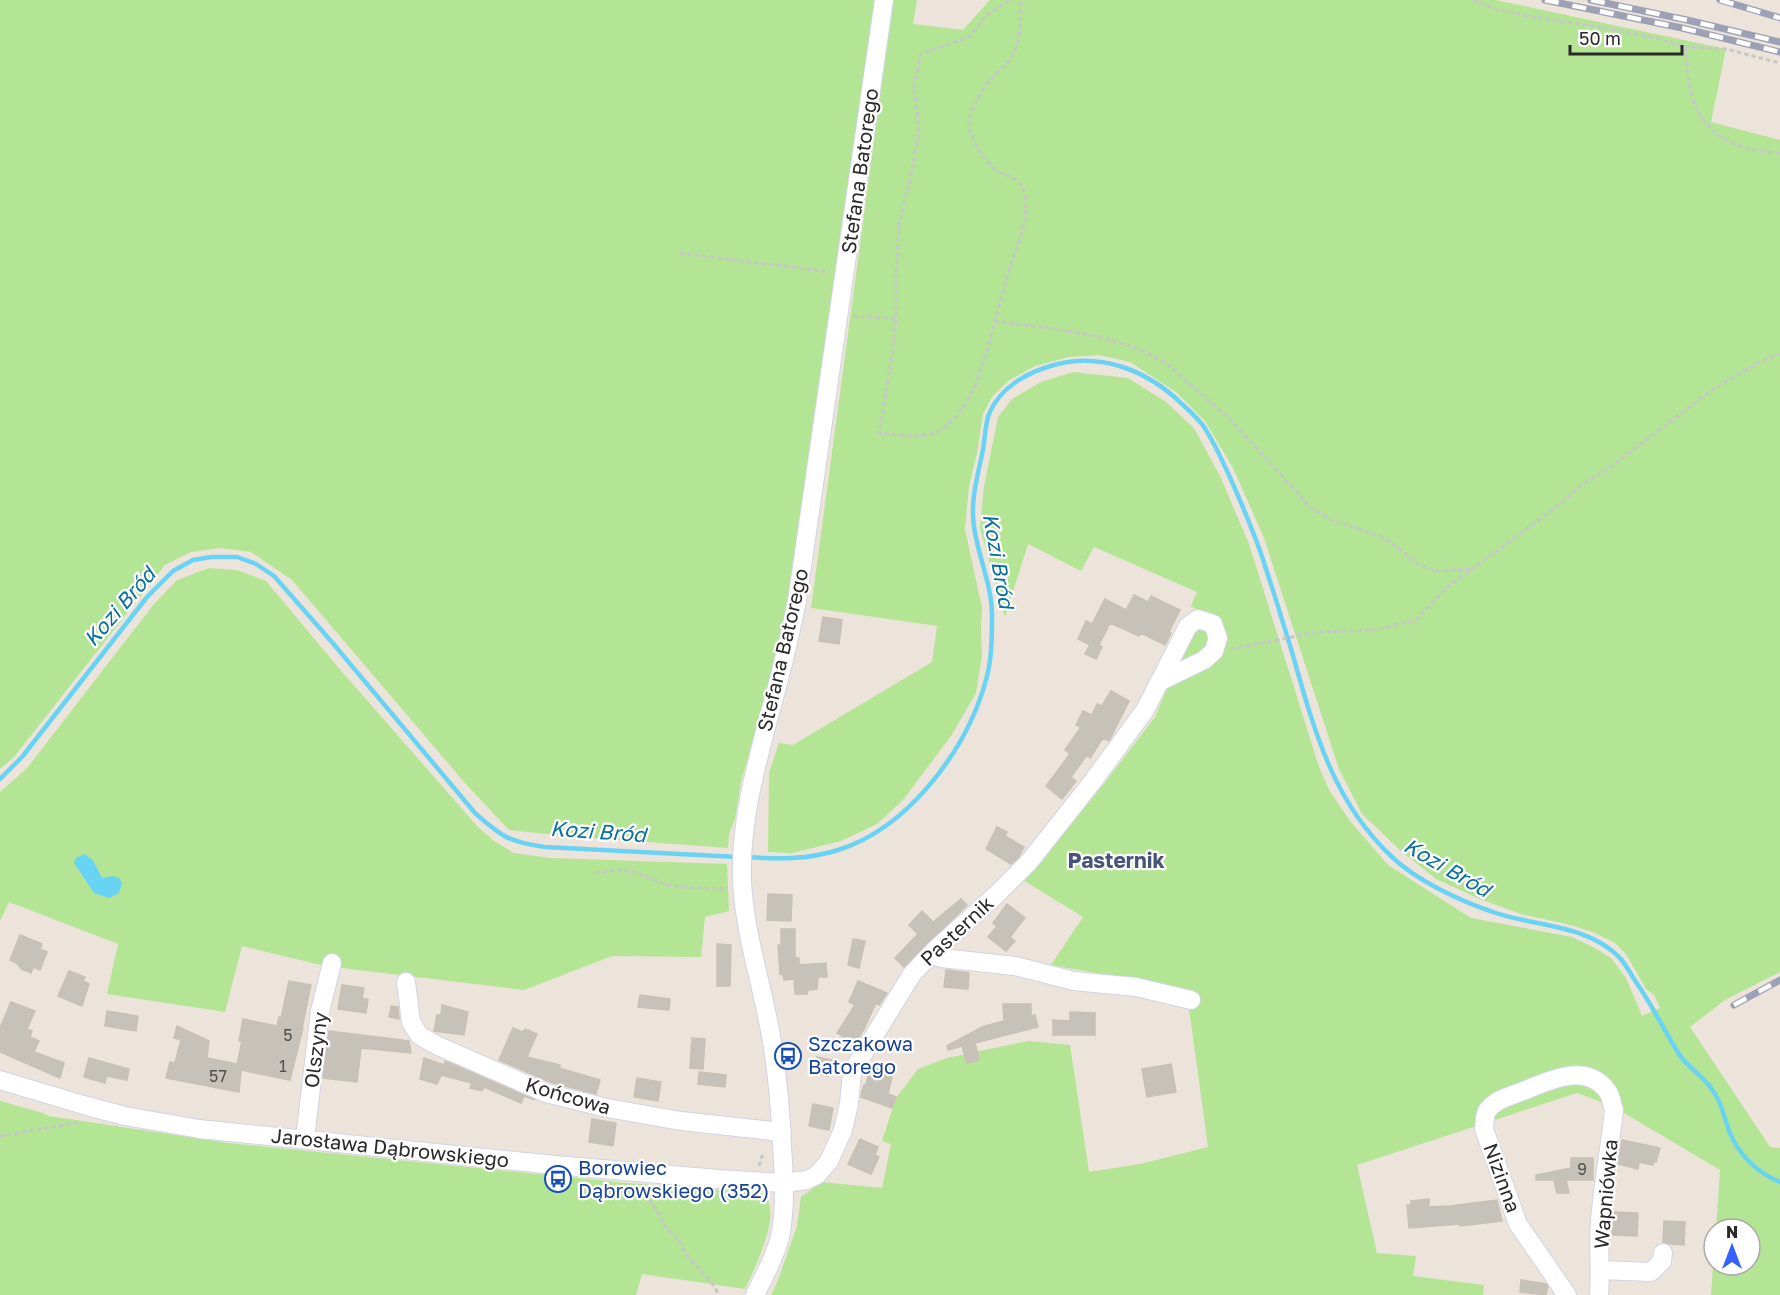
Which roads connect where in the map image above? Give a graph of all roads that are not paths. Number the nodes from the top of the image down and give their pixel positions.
1 (884, 0) edge
2 (1159, 682) junction
3 (931, 954) junction
4 (332, 963) dead end
5 (406, 982) dead end
6 (1191, 1000) dead end
7 (0, 1080) edge
8 (1609, 1094) joint
9 (782, 1132) junction
10 (305, 1139) junction
11 (784, 1183) junction
12 (1663, 1253) dead end
13 (1601, 1270) junction
14 (755, 1295) edge
15 (1567, 1295) edge
16 (1599, 1295) edge

1 - 9 street, Stefana Batorego
2 - 2 street, Pasternik
2 - 3 street, Pasternik
3 - 6 street
3 - 11 street, Pasternik
4 - 10 street, Olszyny
5 - 9 street, Końcowa
7 - 10 street, Jarosława Dąbrowskiego
8 - 13 street, Wapniówka
8 - 15 street, Nizinna
9 - 11 street, Stefana Batorego
10 - 11 street, Jarosława Dąbrowskiego
11 - 14 street, Stefana Batorego
12 - 13 street
13 - 16 street, Wapniówka

